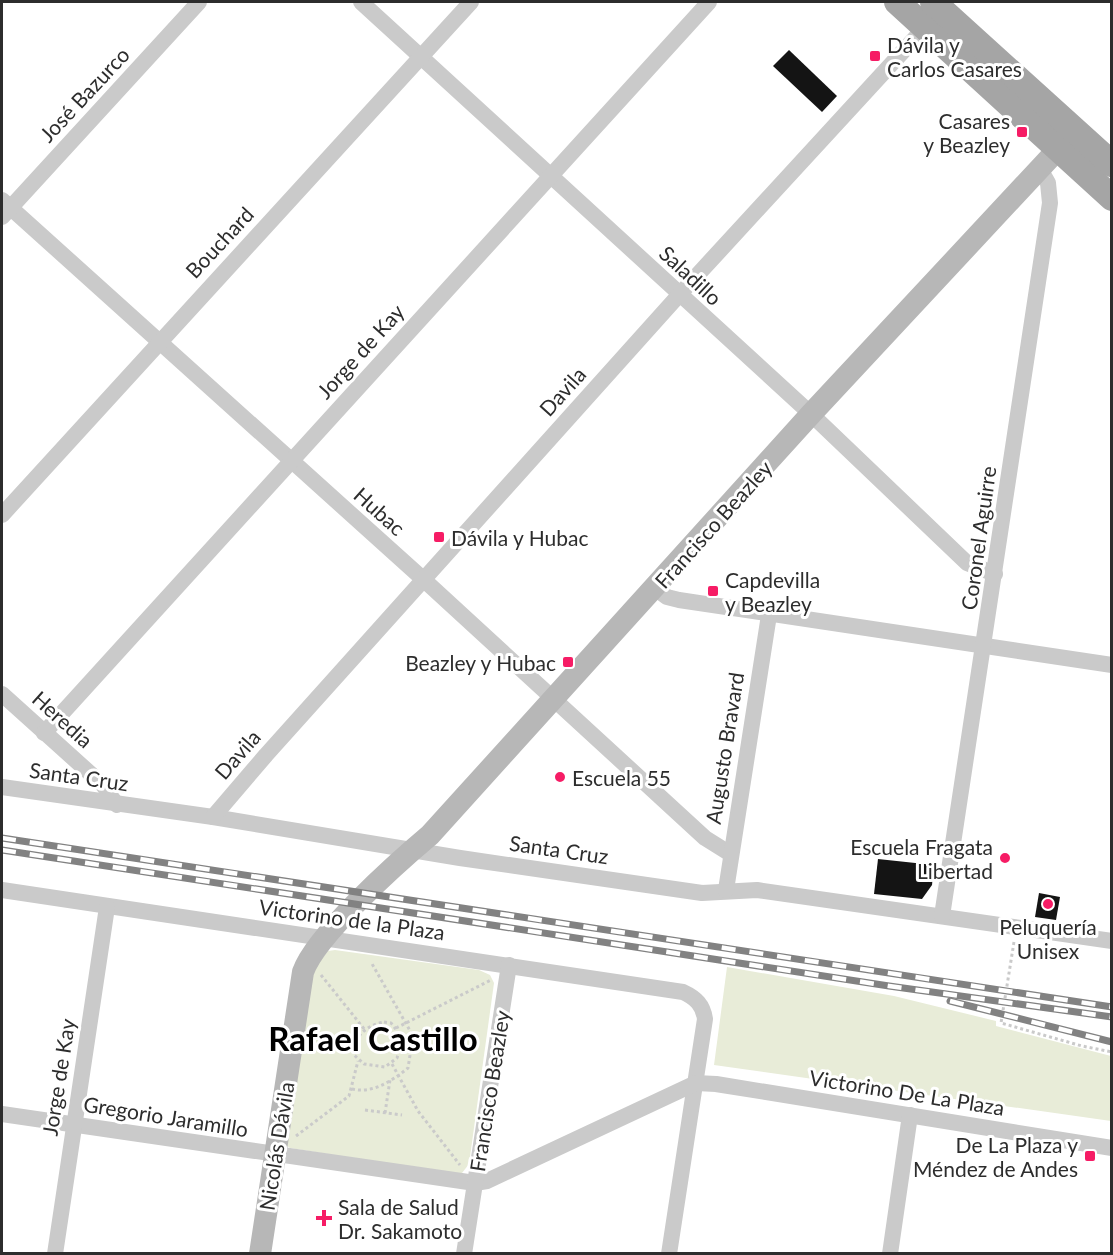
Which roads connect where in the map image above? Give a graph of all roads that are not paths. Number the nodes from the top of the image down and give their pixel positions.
1 (199, 2) edge
2 (361, 2) edge
3 (471, 2) edge
4 (709, 2) edge
5 (897, 2) edge
6 (937, 10) edge
7 (422, 56) junction
8 (1059, 148) junction
9 (1108, 154) edge
10 (1040, 169) junction
11 (550, 176) junction
12 (1112, 198) edge
13 (4, 208) edge
14 (679, 295) junction
15 (159, 341) junction
16 (811, 414) junction
17 (290, 461) junction
18 (2, 515) edge
19 (995, 574) junction
20 (423, 579) junction
21 (655, 588) junction
22 (769, 615) junction
23 (985, 645) junction
24 (1112, 665) edge
25 (2, 694) edge
26 (552, 698) junction
27 (44, 733) junction
28 (2, 787) edge
29 (117, 805) junction
30 (213, 817) junction
31 (414, 849) junction
32 (729, 853) junction
33 (2, 890) edge
34 (726, 890) junction
35 (108, 907) junction
36 (942, 916) junction
37 (325, 938) junction
38 (1112, 942) edge
39 (508, 969) junction
40 (696, 1083) junction
41 (2, 1114) edge
42 (910, 1115) junction
43 (74, 1125) junction
44 (1112, 1148) edge
45 (275, 1153) junction
46 (475, 1183) junction
47 (55, 1254) edge
48 (260, 1254) edge
49 (464, 1254) edge
50 (669, 1254) edge
51 (890, 1254) edge

1 - 13 street, José Bazurco
2 - 7 street, Saladillo
3 - 7 street, Bouchard
4 - 11 street, Jorge de Kay
5 - 6 main road
6 - 8 main road
6 - 9 main road
6 - 14 street, Davila
7 - 11 street, Saladillo
7 - 15 street, Bouchard
8 - 9 street
8 - 10 street, Francisco Beazley
8 - 12 main road
10 - 16 street, Francisco Beazley
10 - 19 street, Coronel Aguirre
11 - 14 street, Saladillo
11 - 17 street, Jorge de Kay
13 - 15 street, Hubac
14 - 16 street, Saladillo
14 - 20 street, Davila
15 - 17 street, Hubac
15 - 18 street, Bouchard
16 - 19 street, Saladillo
16 - 21 street, Francisco Beazley
17 - 20 street, Hubac
17 - 27 street, Jorge de Kay
19 - 23 street, Coronel Aguirre
20 - 26 street, Hubac
20 - 30 street, Davila
21 - 22 street
21 - 26 street, Francisco Beazley
22 - 23 street
22 - 32 street, Augusto Bravard
23 - 24 street
23 - 36 street, Coronel Aguirre
25 - 27 street, Heredia
26 - 31 street, Francisco Beazley
26 - 32 street, Hubac
27 - 29 street, Heredia
28 - 29 street, Santa Cruz
29 - 30 street, Santa Cruz
30 - 31 street, Santa Cruz
31 - 34 street, Santa Cruz
31 - 37 street, Francisco Beazley
32 - 34 street, Augusto Bravard
33 - 35 street, Victorino de la Plaza
34 - 36 street, Santa Cruz
35 - 37 street, Victorino de la Plaza
35 - 43 street, Jorge de Kay
36 - 38 street, Santa Cruz
37 - 39 street, Victorino de la Plaza
37 - 45 street, Nicolás Dávila
39 - 40 street, Victorino de la Plaza
39 - 46 street, Francisco Beazley
40 - 42 street, Victorino De La Plaza
40 - 46 street, Gregorio Jaramillo
40 - 50 street
41 - 43 street, Gregorio Jaramillo
42 - 44 street, Victorino De La Plaza
42 - 51 street
43 - 45 street, Gregorio Jaramillo
43 - 47 street, Jorge de Kay
45 - 46 street, Gregorio Jaramillo
45 - 48 street, Nicolás Dávila
46 - 49 street, Francisco Beazley

